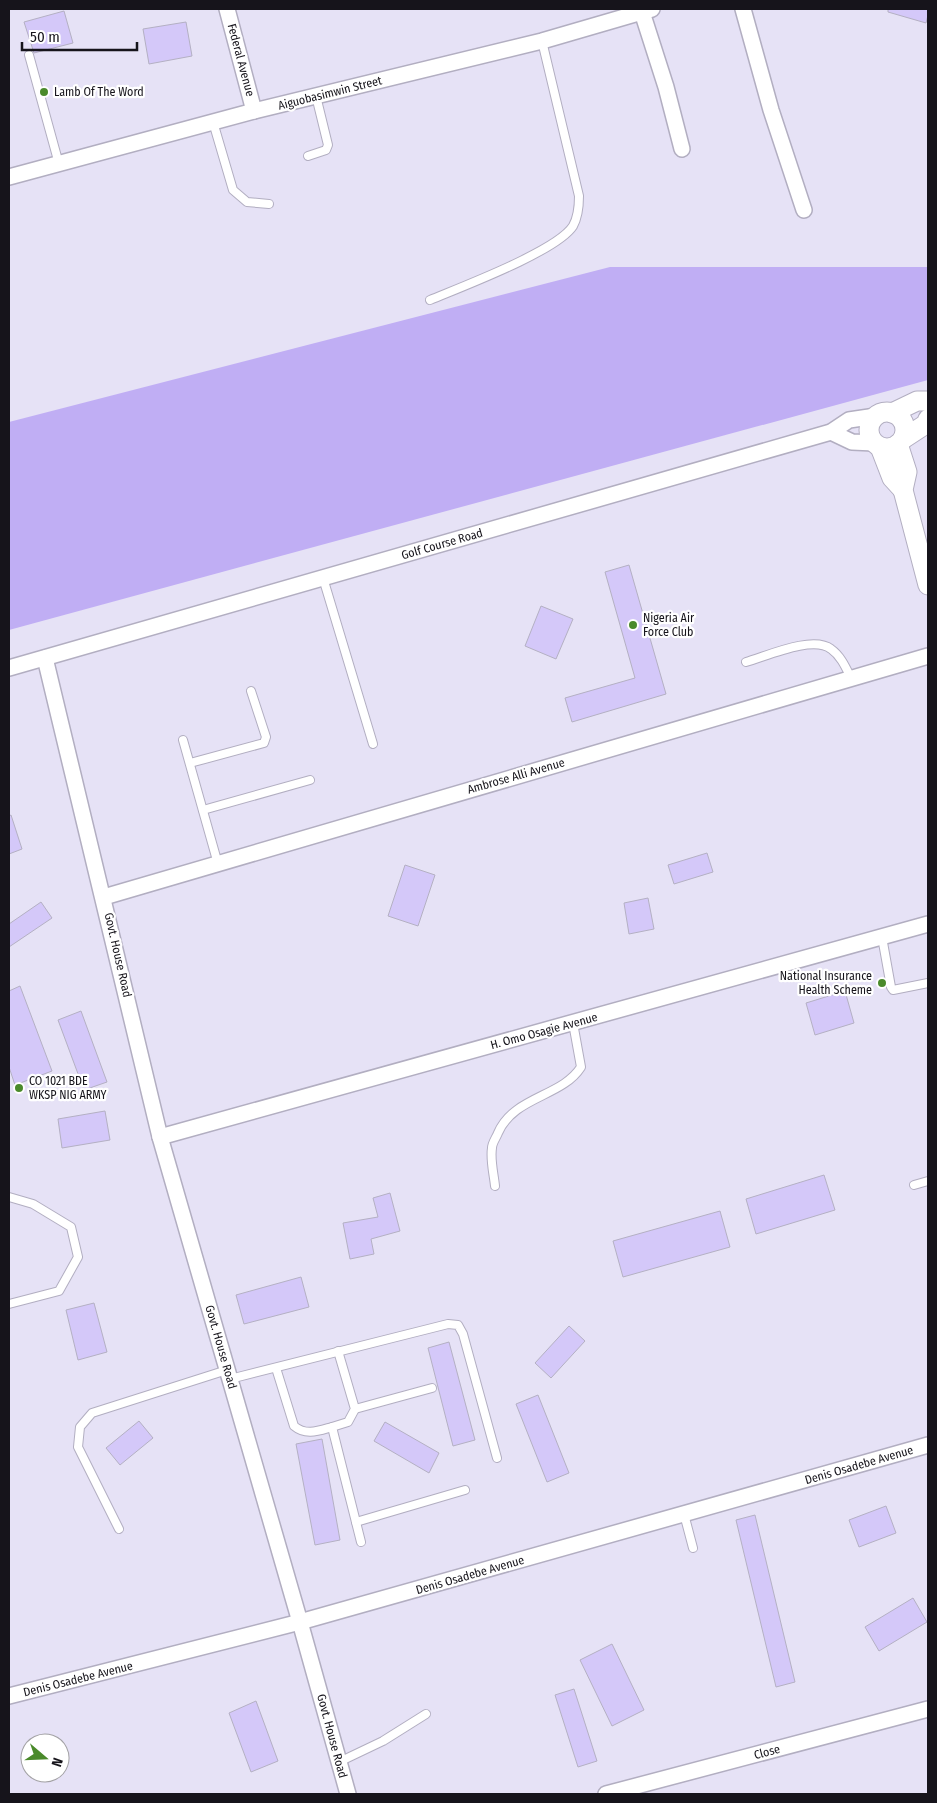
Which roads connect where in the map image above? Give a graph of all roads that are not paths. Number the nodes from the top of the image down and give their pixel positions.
1 (227, 9) edge
2 (743, 9) edge
3 (647, 10) edge
4 (542, 41) junction
5 (29, 55) dead end
6 (316, 96) junction
7 (254, 111) junction
8 (213, 122) junction
9 (682, 149) dead end
10 (308, 156) dead end
11 (59, 164) junction
12 (9, 178) edge
13 (269, 204) dead end
14 (804, 210) dead end
15 (430, 300) dead end
16 (928, 400) edge
17 (884, 414) junction
18 (928, 419) edge
19 (831, 432) junction
20 (889, 443) junction
21 (323, 578) junction
22 (928, 584) edge
23 (928, 656) edge
24 (44, 658) junction
25 (746, 662) dead end
26 (9, 668) edge
27 (851, 678) junction
28 (251, 691) dead end
29 (183, 740) dead end
30 (373, 744) dead end
31 (190, 763) junction
32 (310, 780) dead end
33 (203, 810) junction
34 (218, 864) junction
35 (104, 897) junction
36 (928, 924) edge
37 (882, 937) junction
38 (928, 983) edge
39 (573, 1022) junction
40 (160, 1137) junction
41 (928, 1181) edge
42 (914, 1185) dead end
43 (495, 1186) dead end
44 (9, 1197) edge
45 (9, 1304) edge
46 (338, 1351) junction
47 (276, 1368) junction
48 (229, 1374) junction
49 (432, 1388) dead end
50 (355, 1409) junction
51 (332, 1427) junction
52 (928, 1445) edge
53 (497, 1458) dead end
54 (465, 1490) dead end
55 (684, 1514) junction
56 (356, 1522) junction
57 (119, 1529) dead end
58 (361, 1542) dead end
59 (693, 1548) dead end
60 (300, 1622) junction
61 (9, 1696) edge
62 (928, 1709) edge
63 (426, 1714) dead end
64 (339, 1762) junction
65 (348, 1794) edge
66 (606, 1794) edge

1 - 7 street, Federal Avenue
2 - 14 street
3 - 4 street, Aiguobasimwin Street
3 - 9 street
4 - 6 street, Aiguobasimwin Street
4 - 15 lane
5 - 11 lane
6 - 7 street, Aiguobasimwin Street
6 - 10 lane
7 - 8 street, Aiguobasimwin Street
8 - 11 street, Aiguobasimwin Street
8 - 13 lane
11 - 12 street, Aiguobasimwin Street
16 - 17 street
17 - 19 street, Golf Course Road
17 - 20 street
17 - 20 street
18 - 20 street
19 - 20 street
19 - 21 street, Golf Course Road
20 - 22 street
21 - 24 street, Golf Course Road
21 - 30 lane
23 - 27 street, Ambrose Alli Avenue
24 - 26 street, Golf Course Road
24 - 35 street, Govt. House Road
25 - 27 lane
27 - 34 street, Ambrose Alli Avenue
28 - 31 lane
29 - 31 lane
31 - 33 lane
32 - 33 lane
33 - 34 lane
34 - 35 street, Ambrose Alli Avenue
35 - 40 street, Govt. House Road
36 - 37 street, H. Omo Osagie Avenue
37 - 38 lane
37 - 39 street, H. Omo Osagie Avenue
39 - 40 street, H. Omo Osagie Avenue
39 - 43 lane
40 - 48 street, Govt. House Road
41 - 42 lane
44 - 45 lane
46 - 47 lane
46 - 50 lane
46 - 53 lane
47 - 48 lane
47 - 51 lane
48 - 57 lane
48 - 60 street, Govt. House Road
49 - 50 lane
50 - 51 lane
51 - 56 lane
52 - 55 street, Denis Osadebe Avenue
54 - 56 lane
55 - 59 lane
55 - 60 street, Denis Osadebe Avenue
56 - 58 lane
60 - 61 street, Denis Osadebe Avenue
60 - 64 street, Govt. House Road
62 - 66 street, Close
63 - 64 lane
64 - 65 street, Govt. House Road

